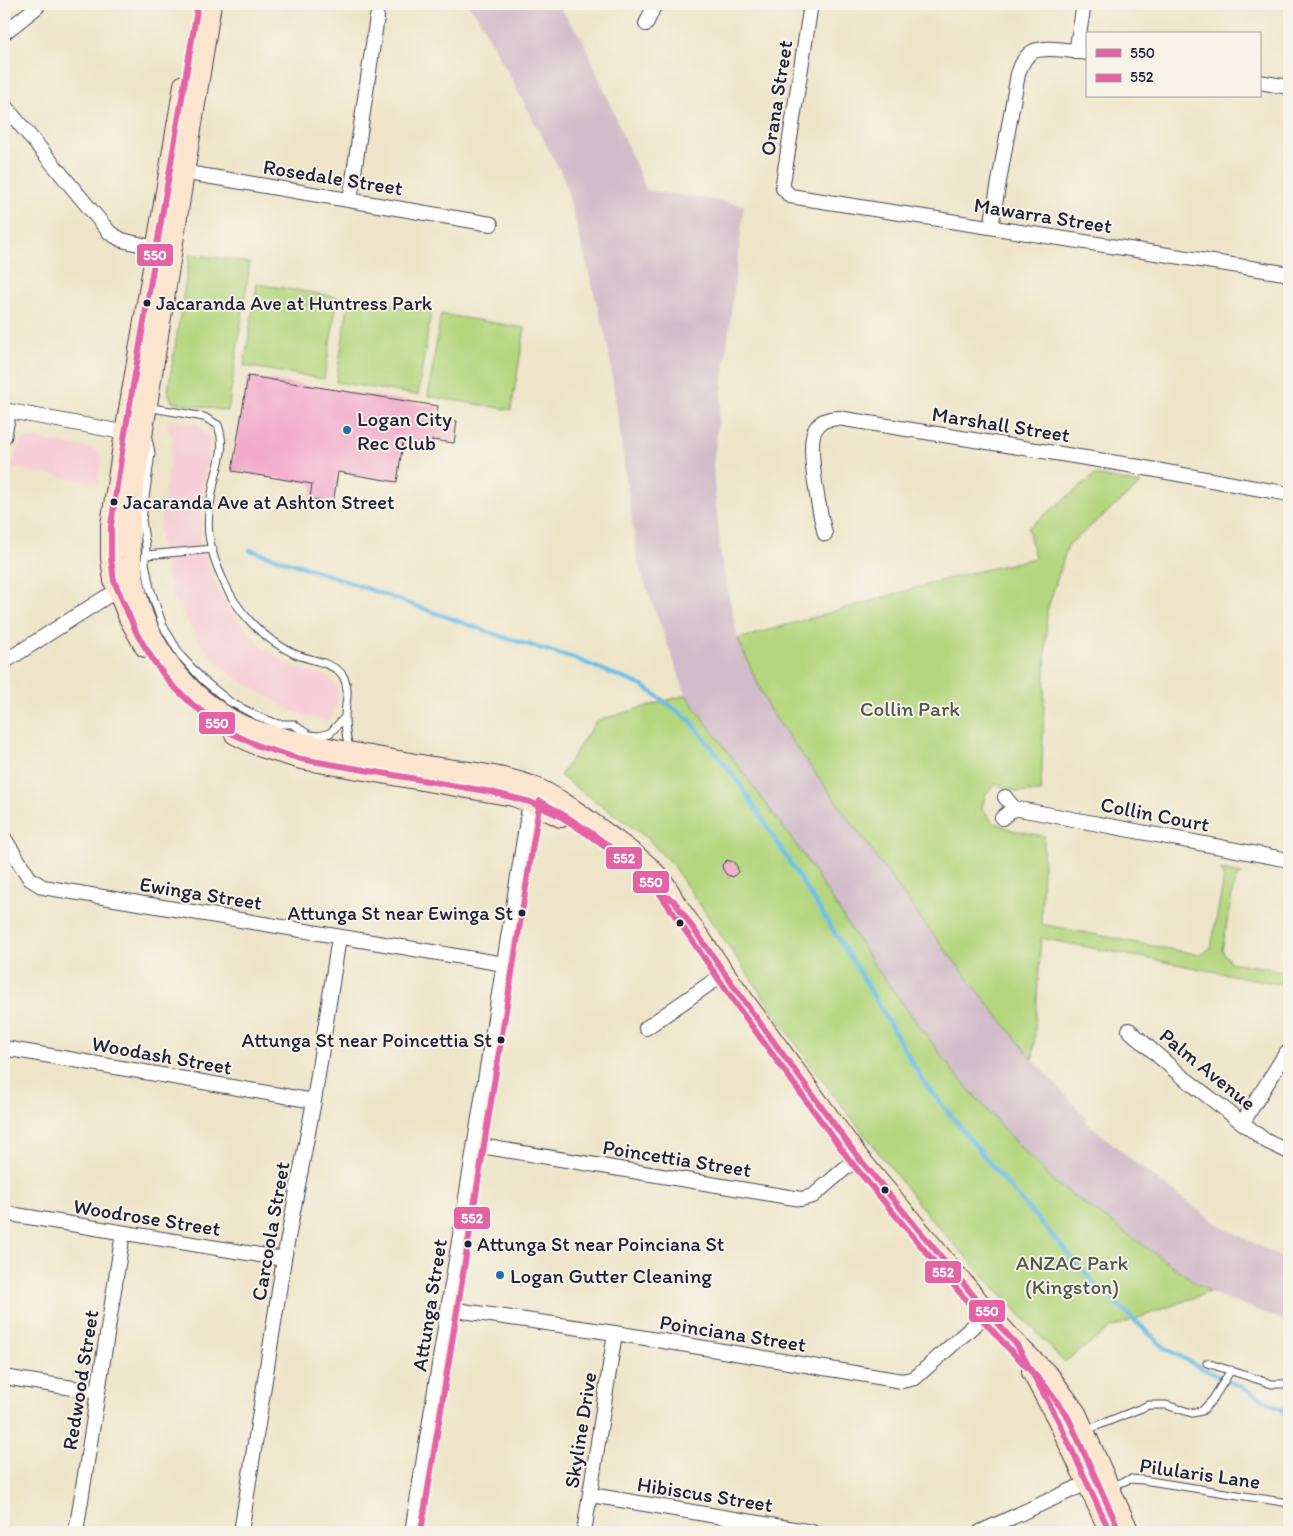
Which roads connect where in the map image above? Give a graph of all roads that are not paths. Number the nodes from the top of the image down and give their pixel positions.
1 (198, 4) edge
2 (210, 4) edge
3 (655, 4) edge
4 (811, 4) edge
5 (1084, 4) edge
6 (37, 7) dead end
7 (378, 18) dead end
8 (646, 24) dead end
9 (4, 33) edge
10 (1081, 52) edge
11 (1260, 82) edge
12 (1289, 87) edge
13 (4, 105) edge
14 (177, 171) junction
15 (790, 196) joint
16 (350, 200) junction
17 (491, 224) dead end
18 (991, 227) junction
19 (164, 250) junction
20 (1289, 276) edge
21 (138, 405) junction
22 (6, 411) edge
23 (133, 434) junction
24 (4, 437) edge
25 (1289, 494) edge
26 (825, 534) dead end
27 (213, 550) junction
28 (146, 555) junction
29 (126, 588) junction
30 (4, 662) edge
31 (345, 717) junction
32 (308, 740) junction
33 (350, 752) junction
34 (420, 780) junction
35 (533, 795) junction
36 (1002, 818) dead end
37 (4, 838) edge
38 (1289, 860) edge
39 (339, 937) junction
40 (504, 964) junction
41 (725, 973) junction
42 (646, 1028) dead end
43 (1129, 1030) dead end
44 (4, 1048) edge
45 (1286, 1053) dead end
46 (314, 1101) junction
47 (1243, 1122) junction
48 (475, 1145) junction
49 (1289, 1152) edge
50 (858, 1157) junction
51 (4, 1213) edge
52 (123, 1233) junction
53 (284, 1259) junction
54 (449, 1308) junction
55 (988, 1313) junction
56 (615, 1334) junction
57 (1207, 1362) dead end
58 (1229, 1374) junction
59 (10, 1378) dead end
60 (1289, 1384) edge
61 (98, 1392) junction
62 (1075, 1434) junction
63 (1087, 1483) junction
64 (1108, 1487) junction
65 (590, 1495) junction
66 (1289, 1503) edge
67 (769, 1529) edge
68 (76, 1532) edge
69 (241, 1532) edge
70 (412, 1532) edge
71 (584, 1532) edge
72 (812, 1532) edge
73 (980, 1532) edge
74 (1110, 1532) edge
75 (1129, 1532) edge

1 - 14 street
2 - 14 street
3 - 8 street
4 - 15 street, Orana Street
5 - 10 street
6 - 9 street
7 - 16 street
10 - 18 street
11 - 12 street
13 - 19 street
14 - 16 street, Rosedale Street
14 - 19 street
15 - 18 street, Mawarra Street
16 - 17 street, Rosedale Street
18 - 20 street, Mawarra Street
19 - 21 street
21 - 23 street
21 - 27 lane
22 - 23 street
22 - 24 street
23 - 28 lane
23 - 29 street
25 - 26 street, Marshall Street
27 - 28 lane
27 - 31 lane
28 - 32 lane
29 - 30 street
29 - 32 street
29 - 34 street
31 - 32 lane
31 - 33 lane
32 - 33 street
33 - 34 lane
33 - 35 street
34 - 35 street
35 - 40 street, Attunga Street
35 - 41 street
36 - 38 street, Collin Court
37 - 39 street, Ewinga Street
39 - 40 street, Ewinga Street
39 - 46 street, Carcoola Street
40 - 48 street, Attunga Street
41 - 42 street
41 - 50 street
43 - 47 street, Palm Avenue
44 - 46 street, Woodash Street
45 - 47 street
46 - 53 street, Carcoola Street
47 - 49 street, Palm Avenue
48 - 50 street, Poincettia Street
48 - 54 street, Attunga Street
50 - 55 street
51 - 52 street, Woodrose Street
52 - 53 street, Woodrose Street
52 - 61 street, Redwood Street
53 - 69 street, Carcoola Street
54 - 56 street, Poinciana Street
54 - 70 street, Attunga Street
55 - 56 street, Poinciana Street
55 - 62 street
56 - 65 street, Skyline Drive
57 - 58 lane
58 - 60 lane
58 - 62 lane
59 - 61 street
61 - 68 street, Redwood Street
62 - 63 street
62 - 64 street
63 - 73 street
63 - 74 street
64 - 66 lane, Pilularis Lane
64 - 75 street
65 - 67 street, Hibiscus Street
65 - 71 street, Skyline Drive
67 - 72 street, Hibiscus Street

